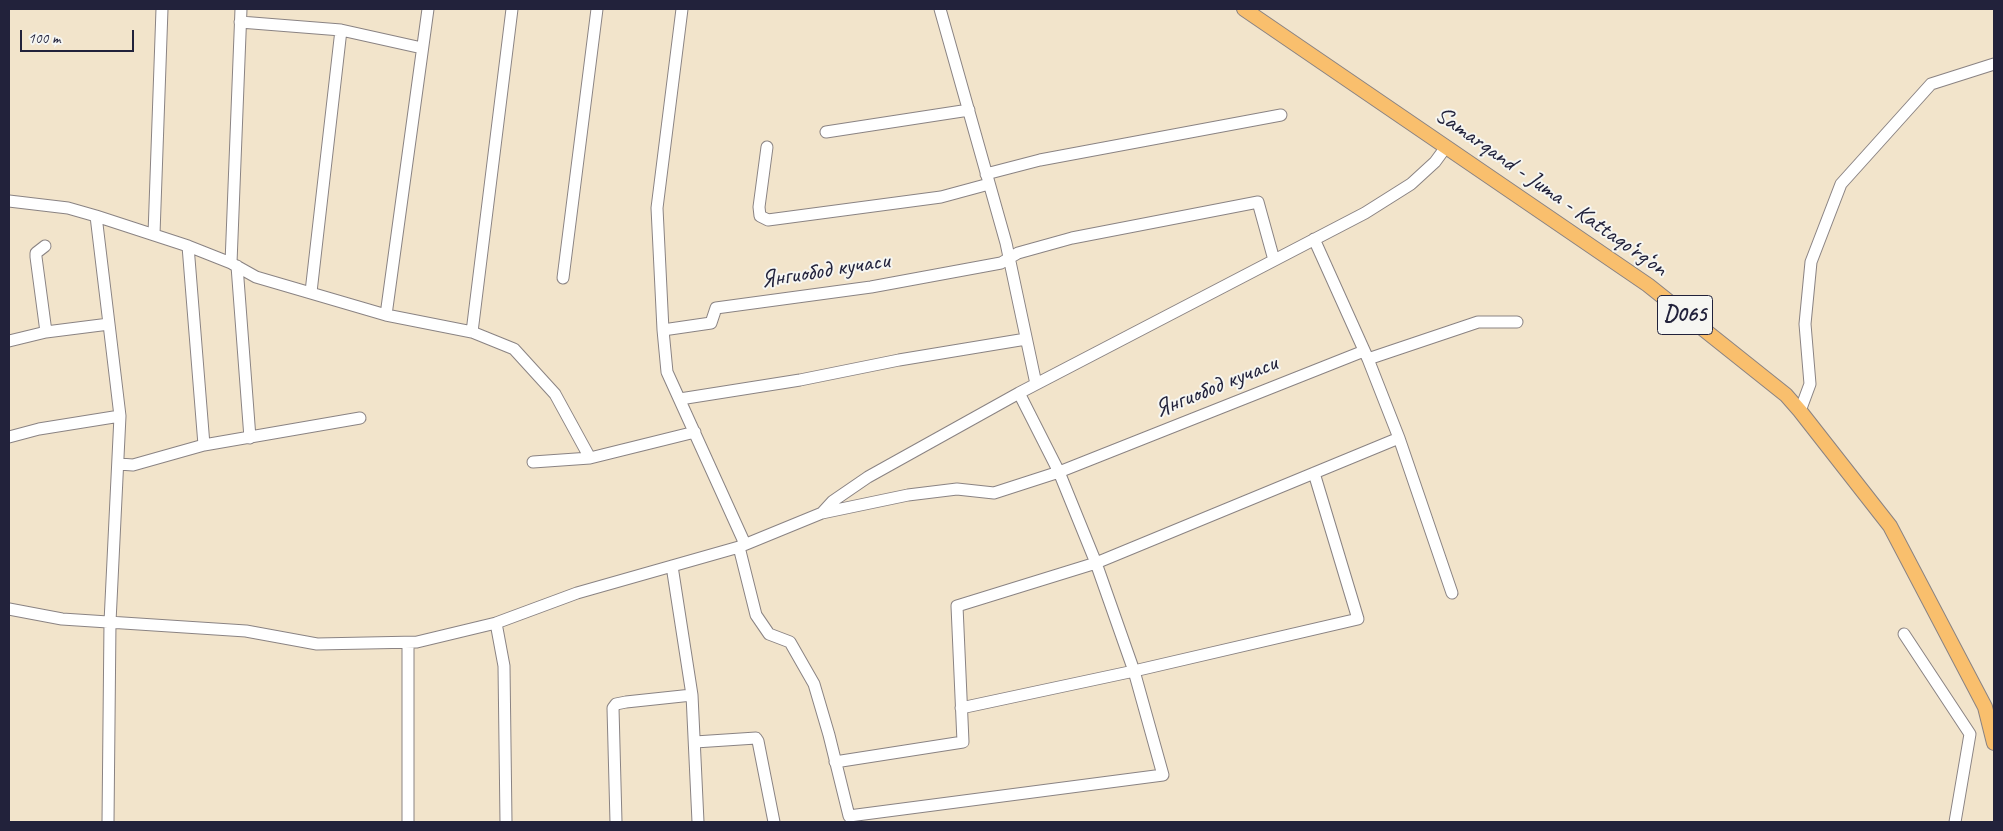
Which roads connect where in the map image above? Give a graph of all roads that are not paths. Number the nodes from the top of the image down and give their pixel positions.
1 (162, 9) edge
2 (241, 9) edge
3 (428, 9) edge
4 (512, 9) edge
5 (598, 9) edge
6 (682, 9) edge
7 (940, 9) edge
8 (1244, 9) edge
9 (240, 22) junction
10 (341, 30) junction
11 (422, 48) junction
12 (1994, 64) edge
13 (969, 110) junction
14 (1281, 115) dead end
15 (826, 132) dead end
16 (1446, 147) junction
17 (767, 148) dead end
18 (988, 179) junction
19 (9, 201) edge
20 (96, 216) junction
21 (154, 234) junction
22 (1314, 239) junction
23 (45, 246) dead end
24 (188, 246) junction
25 (1009, 258) junction
26 (1274, 260) junction
27 (234, 264) junction
28 (563, 278) dead end
29 (310, 292) junction
30 (386, 315) junction
31 (1517, 322) dead end
32 (108, 324) junction
33 (663, 330) junction
34 (46, 332) junction
35 (472, 332) junction
36 (1026, 339) junction
37 (9, 340) edge
38 (1366, 355) junction
39 (1036, 384) junction
40 (1018, 393) junction
41 (680, 399) junction
42 (1800, 411) junction
43 (120, 416) junction
44 (360, 418) dead end
45 (695, 432) junction
46 (9, 437) edge
47 (250, 438) junction
48 (1400, 438) junction
49 (204, 445) junction
50 (590, 458) junction
51 (533, 462) dead end
52 (119, 464) junction
53 (1059, 472) junction
54 (1314, 473) junction
55 (822, 513) junction
56 (742, 545) junction
57 (1096, 563) junction
58 (672, 566) junction
59 (1452, 593) dead end
60 (9, 609) edge
61 (110, 622) junction
62 (496, 623) junction
63 (1904, 634) dead end
64 (408, 643) junction
65 (1134, 671) junction
66 (692, 695) junction
67 (961, 708) junction
68 (694, 742) junction
69 (1994, 742) edge
70 (835, 762) junction
71 (849, 819) edge
72 (108, 822) edge
73 (408, 822) edge
74 (506, 822) edge
75 (616, 822) edge
76 (698, 822) edge
77 (774, 822) edge
78 (1955, 822) edge

1 - 21 street
2 - 9 street
3 - 11 street
4 - 35 street
5 - 28 street
6 - 33 street
7 - 13 street
8 - 16 main road, Samarqand - Juma - Kattaqo‘rg‘on / D065
9 - 10 street
9 - 27 street
10 - 11 street
10 - 29 street
11 - 30 street
12 - 42 street
13 - 15 street
13 - 18 street
14 - 18 street
16 - 22 street, Янгиобод кучаси
16 - 42 main road, Samarqand - Juma - Kattaqo‘rg‘on / D065
17 - 18 street
18 - 25 street
19 - 20 street
20 - 21 street
20 - 32 street
21 - 24 street
22 - 26 street, Янгиобод кучаси
22 - 38 street
23 - 34 street
24 - 27 street
24 - 49 street
25 - 26 street, Янгиобод кучаси
25 - 33 street, Янгиобод кучаси
25 - 36 street
26 - 39 street, Янгиобод кучаси
27 - 29 street
27 - 47 street
29 - 30 street
30 - 35 street
31 - 38 street, Янгиобод кучаси
32 - 34 street
32 - 43 street
33 - 41 street
34 - 37 street
35 - 50 street
36 - 39 street
36 - 41 street
38 - 48 street
38 - 53 street, Янгиобод кучаси
39 - 40 street, Янгиобод кучаси
40 - 53 street
40 - 55 street, Янгиобод кучаси
41 - 45 street
42 - 69 main road, Samarqand - Juma - Kattaqo‘rg‘on / D065
43 - 46 street
43 - 52 street
44 - 47 street
45 - 50 street
45 - 56 street
47 - 49 street
48 - 54 street
48 - 59 street
49 - 52 street
50 - 51 street
52 - 61 street
53 - 55 street, Янгиобод кучаси
53 - 57 street
54 - 57 street
54 - 65 street
55 - 56 street, Янгиобод кучаси
56 - 58 street, Янгиобод кучаси
56 - 70 street
57 - 65 street
57 - 67 street
58 - 62 street, Янгиобод кучаси
58 - 66 street
60 - 61 street, Янгиобод кучаси
61 - 64 street, Янгиобод кучаси
61 - 72 street
62 - 64 street, Янгиобод кучаси
62 - 74 street
63 - 78 street
64 - 73 street
65 - 67 street
65 - 71 street
66 - 68 street
66 - 75 street
67 - 70 street
68 - 76 street
68 - 77 street
70 - 71 street

